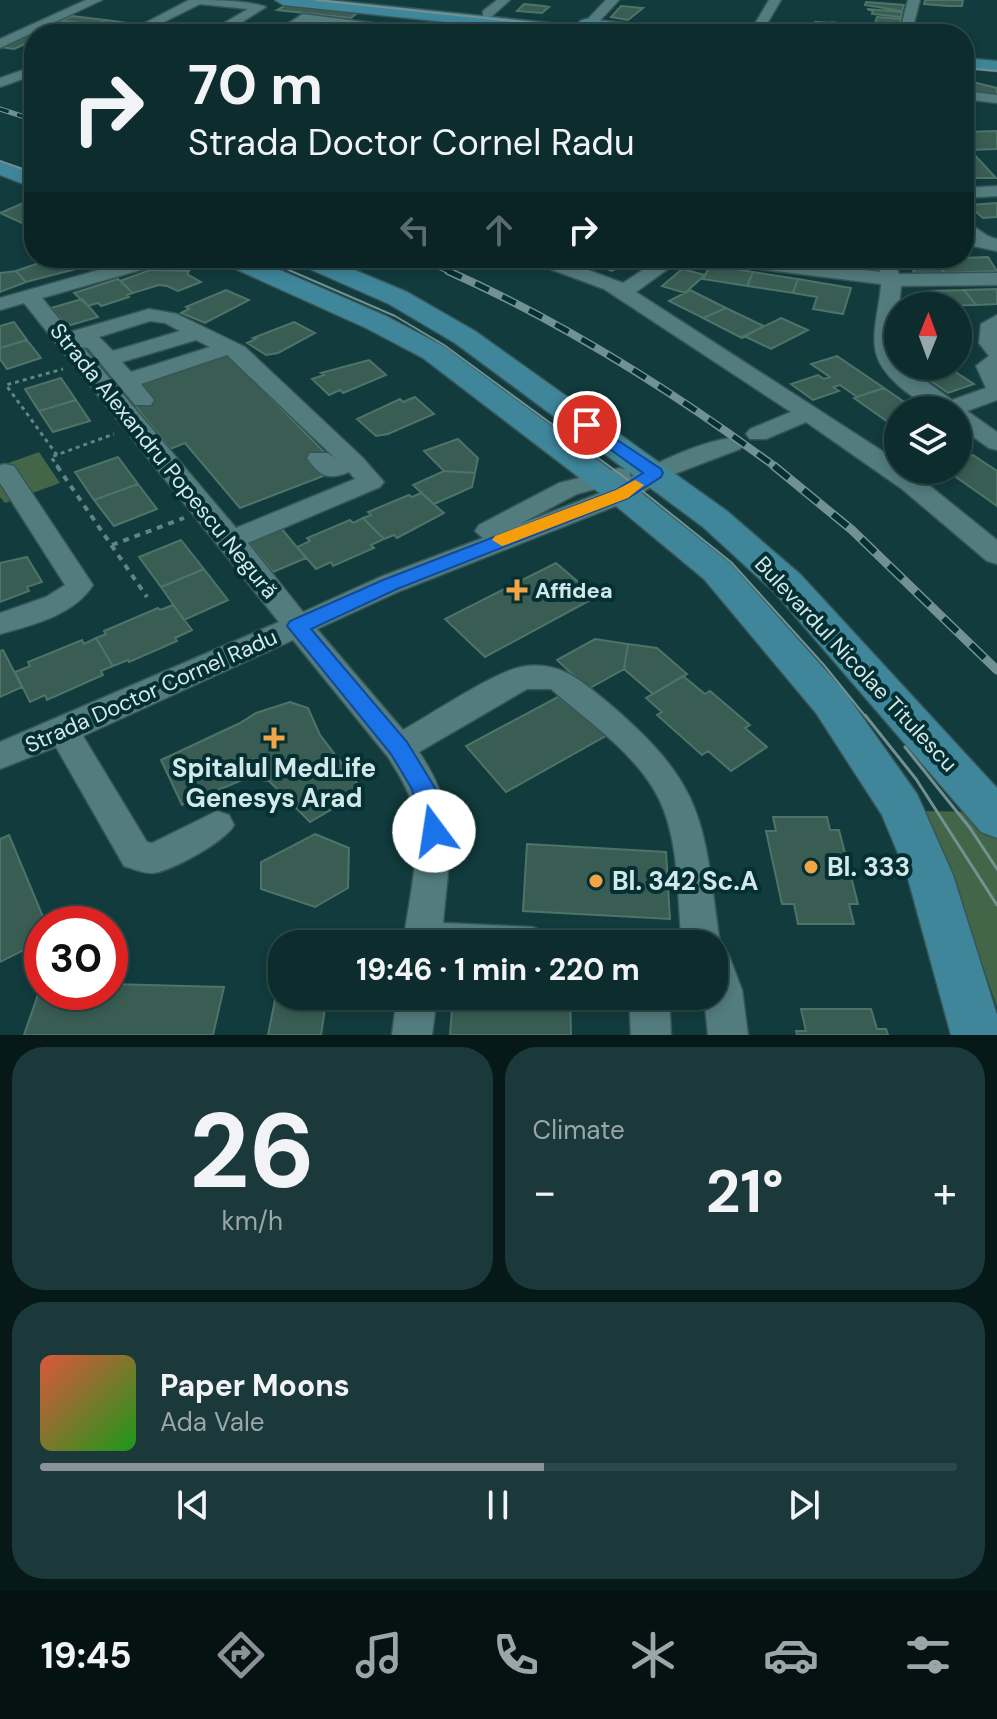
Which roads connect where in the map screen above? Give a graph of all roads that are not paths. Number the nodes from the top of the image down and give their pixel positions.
1 (96, 0) edge
2 (283, 0) edge
3 (504, 0) edge
4 (613, 0) edge
5 (775, 0) edge
6 (914, 0) edge
7 (196, 4) edge
8 (364, 5) edge
9 (241, 11) junction
10 (487, 14) junction
11 (220, 15) junction
12 (303, 18) junction
13 (44, 24) edge
14 (152, 24) edge
15 (169, 24) edge
16 (203, 24) edge
17 (226, 24) edge
18 (293, 24) edge
19 (347, 24) joint
20 (523, 24) edge
21 (580, 24) edge
22 (590, 24) edge
23 (761, 24) edge
24 (908, 24) edge
25 (24, 33) edge
26 (0, 44) edge
27 (0, 52) edge
28 (24, 61) edge
29 (24, 64) edge
30 (974, 64) edge
31 (997, 66) edge
32 (974, 71) edge
33 (997, 74) edge
34 (0, 84) edge
35 (24, 90) edge
36 (974, 96) edge
37 (997, 99) edge
38 (0, 147) edge
39 (24, 155) edge
40 (0, 168) edge
41 (24, 177) edge
42 (997, 191) edge
43 (974, 192) edge
44 (974, 236) edge
45 (997, 245) edge
46 (127, 268) edge
47 (254, 268) edge
48 (328, 268) edge
49 (565, 268) edge
50 (659, 268) edge
51 (798, 268) edge
52 (888, 268) edge
53 (997, 279) edge
54 (893, 280) junction
55 (623, 292) junction
56 (29, 296) junction
57 (0, 304) edge
58 (997, 321) edge
59 (196, 333) junction
60 (66, 340) junction
61 (228, 348) junction
62 (997, 352) edge
63 (96, 361) junction
64 (997, 361) edge
65 (127, 381) junction
66 (997, 390) edge
67 (931, 396) edge
68 (143, 400) dead end
69 (972, 401) edge
70 (809, 413) junction
71 (972, 425) edge
72 (758, 434) dead end
73 (997, 443) edge
74 (732, 444) dead end
75 (319, 458) dead end
76 (3, 459) edge
77 (353, 462) junction
78 (655, 473) junction
79 (610, 486) junction
80 (231, 540) junction
81 (997, 555) edge
82 (0, 624) edge
83 (298, 626) junction
84 (63, 731) junction
85 (399, 748) junction
86 (0, 756) edge
87 (997, 819) edge
88 (217, 825) dead end
89 (424, 930) edge
90 (699, 930) edge
91 (415, 1010) edge
92 (650, 1010) edge
93 (725, 1010) edge
94 (412, 1035) edge
95 (651, 1035) edge
96 (728, 1035) edge
97 (977, 1035) edge

1 - 13 street
2 - 8 main road
3 - 10 street
4 - 22 street
5 - 23 street
6 - 24 street
7 - 9 street
7 - 11 street
7 - 14 street
7 - 15 street
8 - 10 main road
8 - 19 street
8 - 20 main road
9 - 11 street
9 - 12 street
9 - 17 street
10 - 21 main road
11 - 16 street
12 - 18 street
12 - 19 street
25 - 26 street
27 - 28 street
29 - 34 street
30 - 31 main road
32 - 33 main road
34 - 35 street
36 - 37 street
38 - 39 main road
40 - 41 main road
42 - 43 street
44 - 45 street
46 - 56 street
47 - 79 main road, Bulevardul Nicolae Titulescu
48 - 78 main road, Bulevardul Nicolae Titulescu
49 - 55 street
50 - 55 street
51 - 54 street
52 - 54 street
53 - 54 street
54 - 67 street
55 - 70 street
56 - 57 street
56 - 60 street, Strada Alexandru Popescu Negură
58 - 62 street
59 - 60 street
59 - 61 street
59 - 63 street
60 - 63 street, Strada Alexandru Popescu Negură
61 - 65 street
61 - 77 street
63 - 65 street
63 - 80 street, Strada Alexandru Popescu Negură
64 - 66 street
65 - 68 street
66 - 69 street
70 - 72 street
70 - 81 street
71 - 73 street
74 - 78 street, Strada Doctor Cornel Radu
75 - 77 street
76 - 82 street
77 - 80 street
78 - 79 street, Strada Doctor Cornel Radu
78 - 87 main road, Bulevardul Nicolae Titulescu
79 - 83 street, Strada Doctor Cornel Radu
79 - 97 main road, Bulevardul Nicolae Titulescu
80 - 83 street, Strada Alexandru Popescu Negură
83 - 84 street, Strada Doctor Cornel Radu
83 - 85 street, Strada Alexandru Popescu Negură
84 - 86 street, Strada Doctor Cornel Radu
84 - 88 street
85 - 89 street, Strada Alexandru Popescu Negură
85 - 90 street
91 - 94 street
92 - 95 street
93 - 96 street

